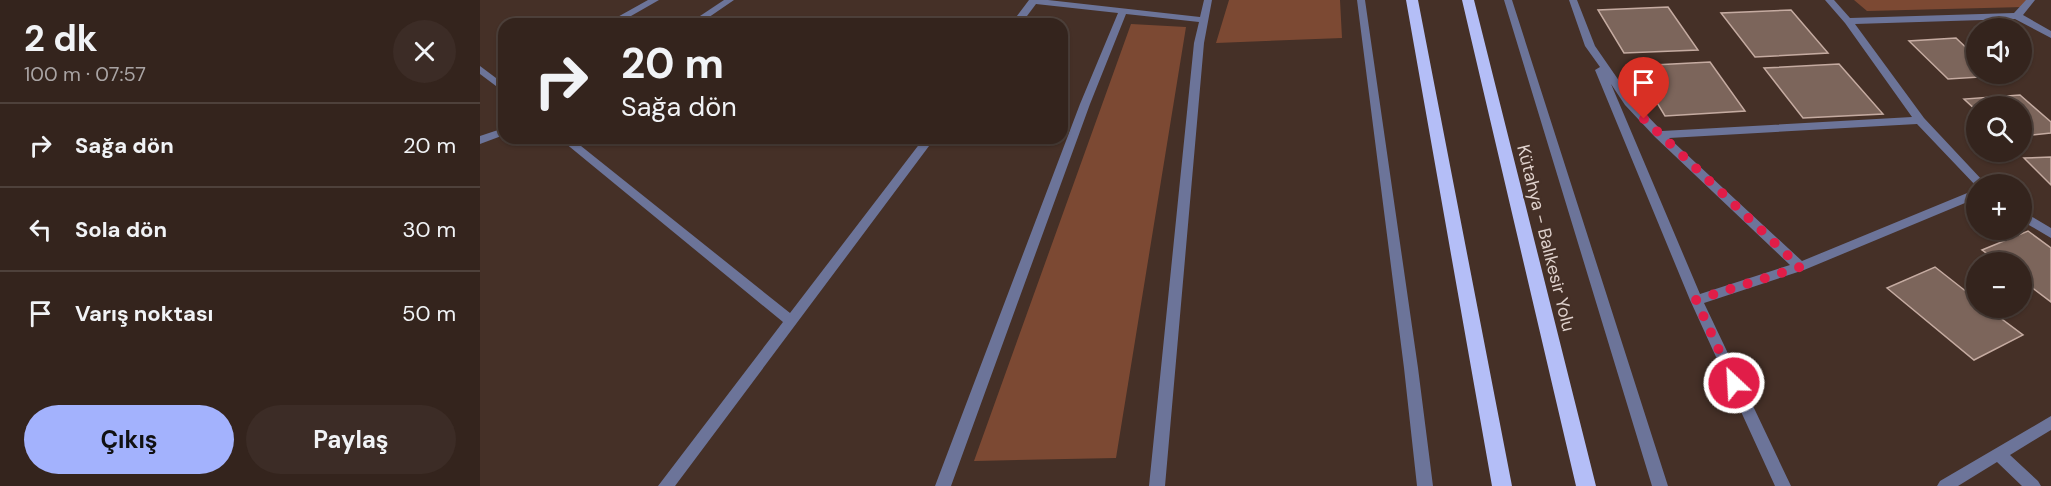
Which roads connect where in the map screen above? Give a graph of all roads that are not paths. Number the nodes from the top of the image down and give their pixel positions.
1 (655, 0) edge
2 (730, 0) edge
3 (1034, 0) edge
4 (1208, 0) edge
5 (1361, 0) edge
6 (1412, 0) edge
7 (1468, 0) edge
8 (1508, 0) edge
9 (1573, 0) edge
10 (1829, 0) edge
11 (2031, 0) edge
12 (1123, 11) junction
13 (2017, 16) junction
14 (621, 18) edge
15 (702, 18) edge
16 (1020, 18) edge
17 (1204, 20) junction
18 (1848, 21) junction
19 (2051, 35) edge
20 (1590, 46) junction
21 (480, 69) edge
22 (498, 81) edge
23 (1920, 120) junction
24 (498, 133) edge
25 (1659, 135) junction
26 (480, 140) edge
27 (571, 144) edge
28 (925, 144) edge
29 (1970, 174) edge
30 (1966, 198) edge
31 (2032, 222) edge
32 (2051, 234) edge
33 (1800, 267) junction
34 (1696, 300) junction
35 (792, 321) junction
36 (2051, 422) edge
37 (1999, 454) junction
38 (666, 486) edge
39 (943, 486) edge
40 (1157, 486) edge
41 (1425, 486) edge
42 (1502, 486) edge
43 (1586, 486) edge
44 (1660, 486) edge
45 (1783, 486) edge
46 (1946, 486) edge
47 (2033, 486) edge

1 - 14 street
2 - 15 street
3 - 12 street
3 - 16 street
4 - 17 street
5 - 41 street
6 - 42 highway
7 - 43 highway, Kütahya - Balıkesir Yolu
8 - 44 street
9 - 20 street
10 - 18 street
11 - 13 street
12 - 17 street
12 - 39 street
13 - 18 street
13 - 19 street
17 - 40 street
18 - 23 street
20 - 25 street
20 - 34 street
21 - 22 street
23 - 25 street
23 - 29 street
24 - 26 street
25 - 33 street
27 - 35 street
28 - 35 street
30 - 33 street
31 - 32 street
33 - 34 street
34 - 45 street
35 - 38 street
36 - 37 street
37 - 46 street
37 - 47 street

